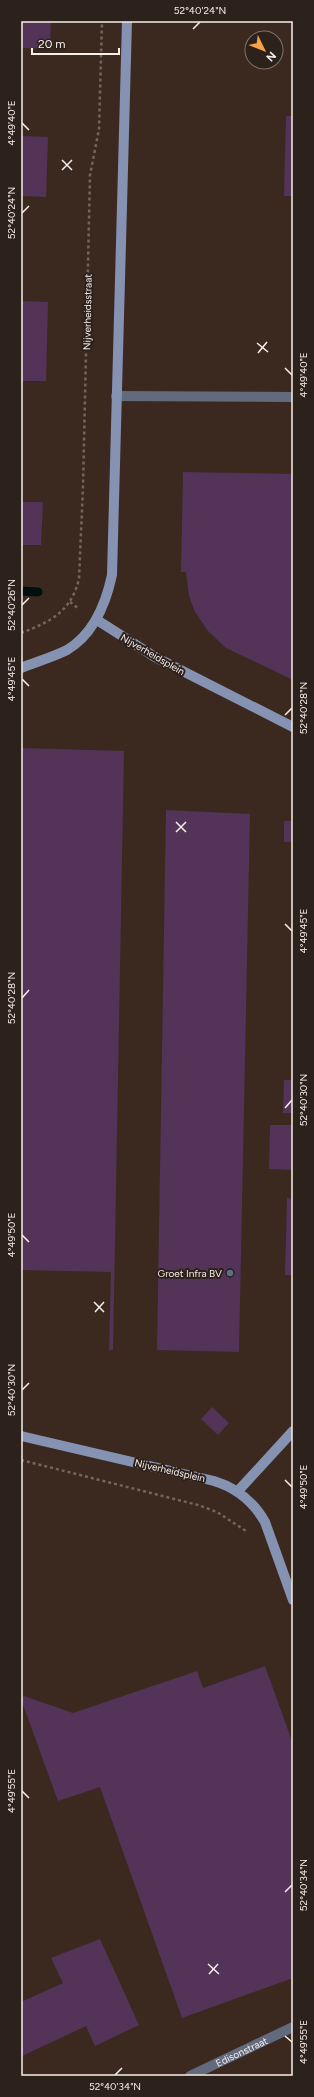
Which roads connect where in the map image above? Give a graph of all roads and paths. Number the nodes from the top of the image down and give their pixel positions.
1 (102, 21) edge
2 (127, 21) edge
3 (116, 396) junction
4 (293, 397) edge
5 (96, 620) junction
6 (21, 633) edge
7 (21, 668) edge
8 (293, 727) edge
9 (293, 1431) edge
10 (21, 1436) edge
11 (21, 1460) edge
12 (238, 1490) junction
13 (217, 1512) dead end
14 (293, 1600) edge
15 (293, 2027) edge
16 (190, 2076) edge

1 - 6 path, Nijverheidsstraat
2 - 3 street
3 - 4 street
3 - 5 street
5 - 7 street
5 - 8 street, Nijverheidsplein
9 - 12 street
10 - 12 street, Nijverheidsplein
11 - 13 path
12 - 14 street
15 - 16 street, Edisonstraat

